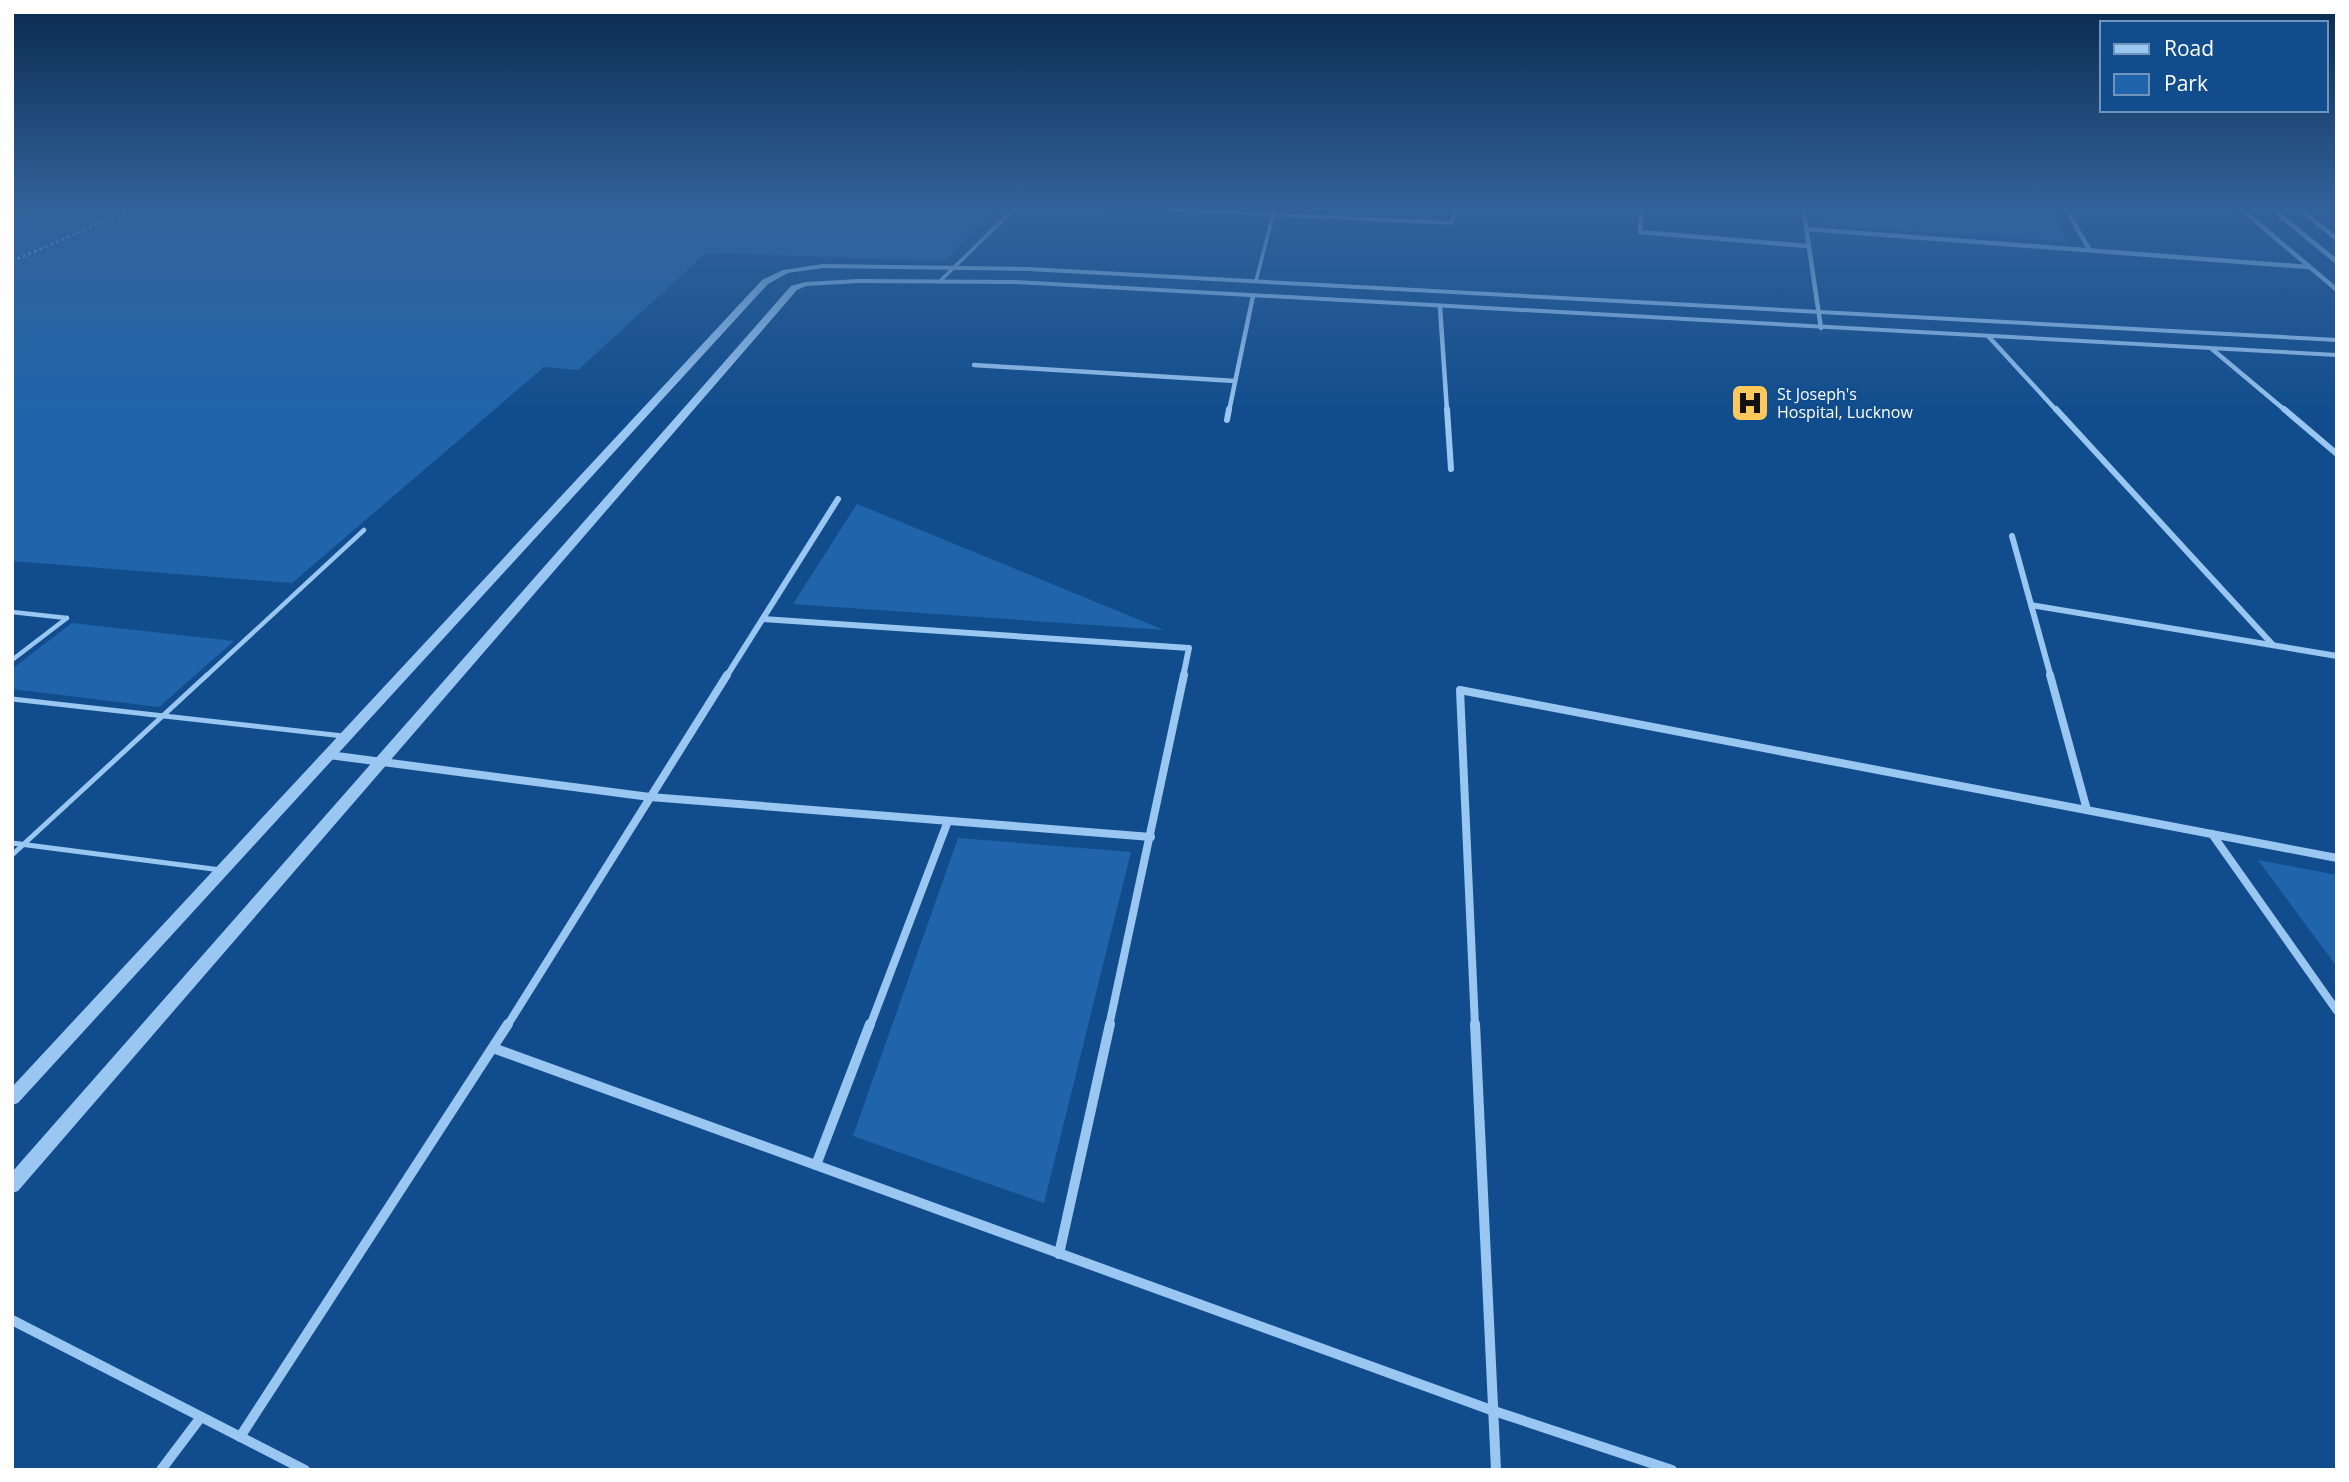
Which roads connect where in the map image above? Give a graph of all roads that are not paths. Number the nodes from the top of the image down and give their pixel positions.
1 (772, 276) edge
2 (944, 276) edge
3 (1164, 276) edge
4 (1257, 276) edge
5 (1812, 276) edge
6 (2320, 276) edge
7 (1256, 281) junction
8 (939, 282) junction
9 (2337, 290) edge
10 (1253, 296) junction
11 (1440, 307) junction
12 (1817, 312) junction
13 (1821, 328) junction
14 (1989, 337) junction
15 (2337, 340) edge
16 (2212, 349) junction
17 (2337, 355) edge
18 (974, 365) dead end
19 (1236, 381) junction
20 (1227, 420) dead end
21 (2337, 454) edge
22 (1451, 469) dead end
23 (838, 499) dead end
24 (364, 530) dead end
25 (2012, 536) dead end
26 (2031, 605) junction
27 (12, 612) edge
28 (763, 619) junction
29 (2273, 645) junction
30 (2337, 656) edge
31 (12, 660) edge
32 (12, 699) edge
33 (163, 716) junction
34 (346, 737) junction
35 (329, 755) junction
36 (380, 762) junction
37 (650, 797) junction
38 (2087, 810) junction
39 (947, 821) junction
40 (2211, 834) junction
41 (1151, 837) junction
42 (12, 843) edge
43 (23, 845) junction
44 (12, 855) edge
45 (2337, 858) edge
46 (223, 870) junction
47 (2337, 1012) edge
48 (493, 1048) junction
49 (12, 1098) edge
50 (816, 1165) junction
51 (12, 1185) edge
52 (1059, 1254) junction
53 (12, 1320) edge
54 (1494, 1411) junction
55 (201, 1417) junction
56 (240, 1437) junction
57 (161, 1470) edge
58 (305, 1470) edge
59 (1496, 1470) edge
60 (1672, 1470) edge

1 - 34 street
2 - 8 lane
3 - 7 street
4 - 7 lane
5 - 12 street
6 - 9 street
7 - 12 street
8 - 10 street
8 - 36 street
10 - 11 street
10 - 19 street
11 - 13 street
11 - 22 street
12 - 13 street
12 - 15 street
13 - 14 street
14 - 16 street
14 - 29 street
16 - 17 street
16 - 21 street
18 - 19 street
19 - 20 street
23 - 28 street
24 - 33 lane
25 - 26 street
26 - 29 street
26 - 38 street
27 - 31 lane
28 - 37 street
28 - 41 street
29 - 30 street
32 - 33 lane
33 - 34 lane
33 - 43 lane
34 - 35 street
35 - 36 street
35 - 46 street
36 - 37 street
36 - 51 street
37 - 39 street
37 - 48 street
38 - 40 street
38 - 54 street
39 - 41 street
39 - 50 street
40 - 45 street
40 - 47 street
41 - 52 street
42 - 43 lane
43 - 44 lane
43 - 46 lane
46 - 49 street
48 - 50 street
48 - 56 street
50 - 52 street
52 - 54 street
53 - 55 street
54 - 59 street
54 - 60 street
55 - 56 street
55 - 57 street
56 - 58 street

